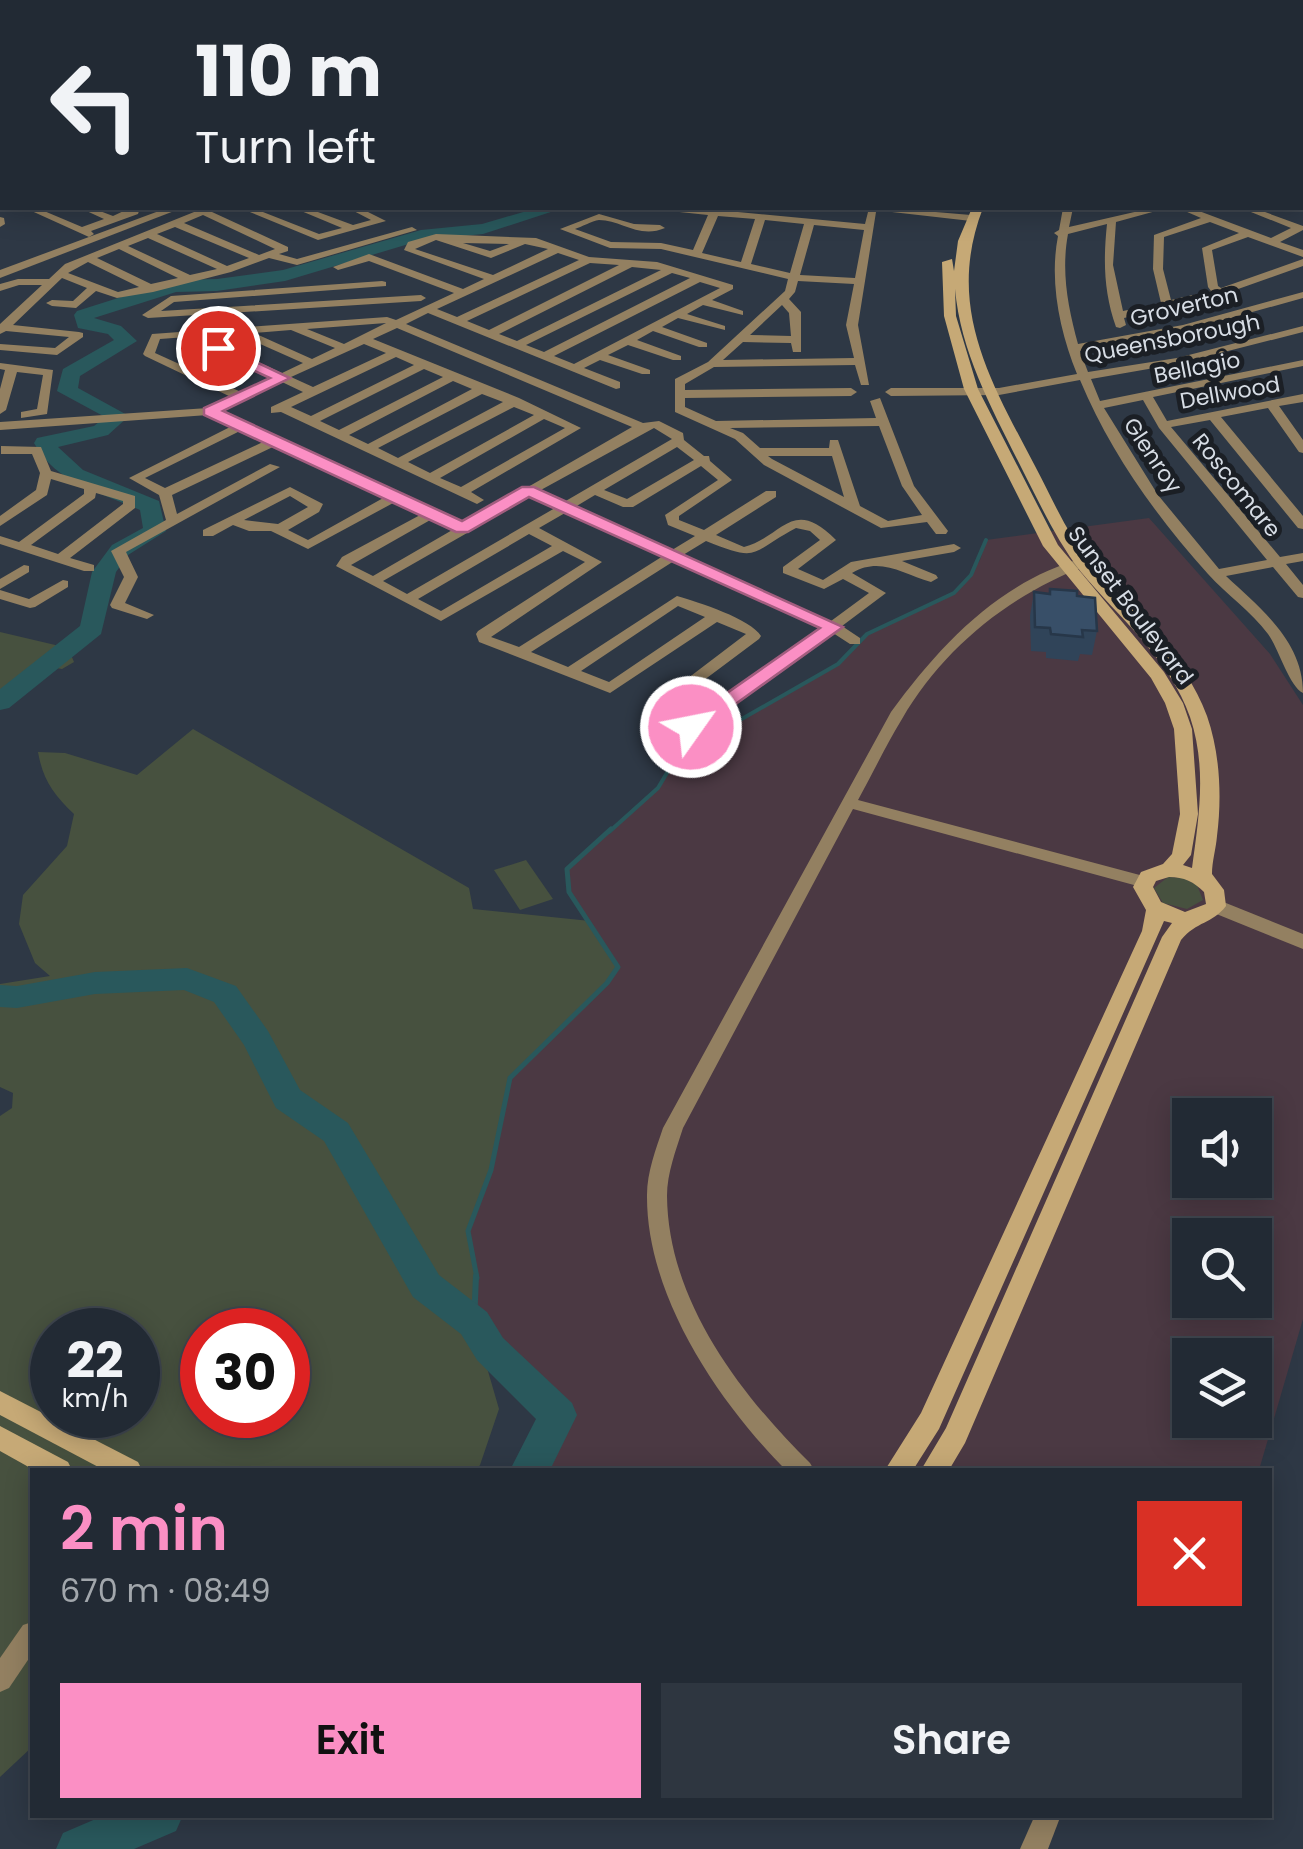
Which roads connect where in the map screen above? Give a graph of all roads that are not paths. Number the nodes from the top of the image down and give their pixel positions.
1 (35, 210) edge
2 (90, 210) edge
3 (134, 210) edge
4 (171, 210) edge
5 (209, 210) edge
6 (250, 210) edge
7 (304, 210) edge
8 (359, 210) edge
9 (381, 210) edge
10 (669, 210) edge
11 (692, 210) edge
12 (864, 210) edge
13 (885, 210) edge
14 (930, 210) edge
15 (1067, 210) edge
16 (1155, 210) edge
17 (1189, 210) edge
18 (1251, 210) edge
19 (714, 212) junction
20 (968, 212) edge
21 (370, 214) junction
22 (872, 214) junction
23 (761, 217) junction
24 (1212, 218) junction
25 (114, 220) junction
26 (810, 222) junction
27 (176, 223) junction
28 (1112, 223) junction
29 (867, 227) junction
30 (660, 228) junction
31 (353, 229) junction
32 (412, 230) dead end
33 (1250, 232) junction
34 (1060, 233) junction
35 (148, 234) junction
36 (377, 240) junction
37 (1274, 241) junction
38 (118, 245) junction
39 (650, 246) junction
40 (557, 249) junction
41 (696, 254) junction
42 (265, 257) junction
43 (88, 258) junction
44 (1303, 258) edge
45 (588, 260) junction
46 (630, 264) junction
47 (745, 266) junction
48 (671, 269) junction
49 (227, 270) junction
50 (0, 274) edge
51 (701, 277) junction
52 (56, 278) junction
53 (796, 278) junction
54 (190, 279) junction
55 (494, 280) junction
56 (858, 281) junction
57 (26, 282) junction
58 (382, 284) junction
59 (0, 288) edge
60 (93, 288) junction
61 (153, 289) junction
62 (1220, 292) junction
63 (260, 293) junction
64 (465, 293) junction
65 (1303, 295) edge
66 (421, 298) junction
67 (783, 299) junction
68 (0, 302) edge
69 (706, 302) junction
70 (52, 304) dead end
71 (1167, 306) junction
72 (436, 307) junction
73 (261, 309) junction
74 (738, 313) dead end
75 (680, 315) junction
76 (61, 316) dead end
77 (1116, 316) junction
78 (458, 321) junction
79 (400, 324) junction
80 (292, 326) junction
81 (1, 328) edge
82 (259, 328) junction
83 (656, 328) junction
84 (721, 328) dead end
85 (1303, 329) edge
86 (238, 330) junction
87 (48, 332) junction
88 (186, 334) junction
89 (489, 334) junction
90 (740, 338) junction
91 (365, 340) junction
92 (1125, 340) junction
93 (629, 341) junction
94 (518, 345) junction
95 (702, 345) dead end
96 (0, 346) edge
97 (346, 349) junction
98 (1072, 349) junction
99 (397, 352) junction
100 (545, 356) junction
101 (600, 356) junction
102 (677, 358) dead end
103 (860, 361) junction
104 (314, 364) junction
105 (424, 364) junction
106 (712, 364) junction
107 (1303, 364) edge
108 (6, 367) edge
109 (576, 368) junction
110 (646, 372) dead end
111 (454, 376) junction
112 (1083, 376) junction
113 (283, 378) junction
114 (866, 382) junction
115 (616, 385) dead end
116 (484, 388) junction
117 (982, 388) junction
118 (313, 392) junction
119 (851, 392) junction
120 (892, 392) junction
121 (680, 394) junction
122 (242, 397) junction
123 (1147, 397) junction
124 (1303, 398) edge
125 (876, 401) junction
126 (515, 402) junction
127 (1099, 405) junction
128 (1273, 407) junction
129 (210, 411) junction
130 (546, 414) junction
131 (1214, 416) junction
132 (311, 421) junction
133 (884, 422) junction
134 (2, 424) edge
135 (713, 424) junction
136 (1163, 424) junction
137 (243, 425) junction
138 (642, 427) junction
139 (340, 435) junction
140 (277, 440) junction
141 (678, 441) junction
142 (368, 448) junction
143 (1303, 449) edge
144 (757, 452) junction
145 (0, 453) edge
146 (705, 459) junction
147 (399, 462) junction
148 (46, 473) junction
149 (432, 477) junction
150 (90, 487) junction
151 (593, 490) junction
152 (290, 491) junction
153 (528, 491) junction
154 (462, 492) junction
155 (165, 494) junction
156 (771, 494) dead end
157 (394, 497) junction
158 (477, 500) dead end
159 (565, 507) junction
160 (854, 509) junction
161 (432, 514) junction
162 (932, 517) junction
163 (172, 519) junction
164 (232, 520) junction
165 (0, 522) edge
166 (1303, 525) edge
167 (462, 528) junction
168 (528, 528) junction
169 (278, 530) junction
170 (941, 532) dead end
171 (208, 533) dead end
172 (706, 535) junction
173 (0, 540) edge
174 (563, 544) junction
175 (22, 546) junction
176 (954, 548) dead end
177 (673, 556) junction
178 (1303, 557) edge
179 (60, 558) junction
180 (884, 559) junction
181 (1274, 563) junction
182 (1075, 564) junction
183 (88, 568) dead end
184 (24, 569) dead end
185 (843, 574) junction
186 (1216, 574) junction
187 (931, 578) dead end
188 (374, 581) junction
189 (63, 584) dead end
190 (0, 585) edge
191 (0, 594) edge
192 (1303, 594) edge
193 (406, 600) junction
194 (147, 615) dead end
195 (718, 616) junction
196 (834, 627) junction
197 (855, 640) dead end
198 (518, 654) junction
199 (570, 672) junction
200 (1303, 688) edge
201 (850, 802) junction
202 (1170, 870) junction
203 (1204, 880) junction
204 (1144, 882) junction
205 (1216, 906) junction
206 (1156, 908) junction
207 (1186, 918) junction
208 (1303, 942) edge
209 (0, 1402) edge
210 (0, 1438) edge
211 (55, 1468) edge
212 (125, 1468) edge
213 (800, 1468) edge
214 (899, 1468) edge
215 (935, 1468) edge
216 (30, 1637) edge
217 (0, 1679) edge
218 (1047, 1818) edge
219 (1034, 1849) edge

1 - 25 street
2 - 25 street
3 - 25 street
4 - 50 street
5 - 27 street
5 - 42 street
6 - 31 street
7 - 31 street
8 - 21 street
9 - 21 street
10 - 30 street
11 - 19 street
12 - 22 street
13 - 22 street
14 - 20 street
15 - 34 street, Glenroy
16 - 28 street
17 - 24 street
18 - 37 street
19 - 23 street
19 - 41 street
20 - 117 main road, Sunset Boulevard
21 - 31 street
22 - 29 street
23 - 26 street
23 - 47 street
24 - 33 street
24 - 71 street
26 - 29 street
26 - 53 street
27 - 35 street
27 - 42 street
28 - 34 street
28 - 77 street
29 - 56 street
30 - 39 street
30 - 39 street
31 - 36 street
32 - 36 street
33 - 37 street
33 - 62 street
34 - 98 street, Glenroy
35 - 38 street
35 - 49 street
36 - 42 street
37 - 44 street
38 - 43 street
38 - 54 street
39 - 41 street
40 - 45 street
40 - 55 street
40 - 55 street
41 - 47 street
42 - 49 street
43 - 52 street
43 - 61 street
44 - 62 street
45 - 46 street
45 - 78 street
46 - 48 street
46 - 89 street
47 - 53 street
48 - 51 street
48 - 94 street
49 - 54 street
51 - 69 street
51 - 100 street
52 - 57 street
52 - 60 street
52 - 81 street
53 - 56 street
53 - 67 street
54 - 61 street
55 - 64 street
56 - 103 street
57 - 59 street
57 - 68 street
58 - 63 street
58 - 64 street
58 - 66 street
60 - 61 street
60 - 70 street
62 - 71 street
63 - 73 street
63 - 73 street
64 - 72 street
65 - 92 street, Groverton
66 - 72 street
66 - 73 street
67 - 90 street
67 - 90 street
69 - 74 street
69 - 75 street
71 - 77 street
72 - 78 street
72 - 79 street
73 - 82 street
75 - 83 street
75 - 84 street
76 - 87 street
77 - 92 street
78 - 89 street
79 - 80 street
79 - 91 street
79 - 138 street
80 - 82 street
80 - 97 street
81 - 87 street
82 - 86 street
83 - 93 street
83 - 95 street
85 - 112 street, Queensborough
86 - 88 street
86 - 104 street
87 - 96 street
88 - 113 street
88 - 122 street
89 - 94 street
90 - 106 street
91 - 97 street
91 - 99 street
92 - 98 street, Groverton
93 - 101 street
93 - 102 street
94 - 100 street
97 - 104 street
98 - 112 street, Glenroy
99 - 105 street
99 - 118 street
100 - 109 street
101 - 109 street
101 - 110 street
103 - 106 street
103 - 114 street
104 - 113 street
105 - 111 street
105 - 132 street
106 - 121 street
107 - 123 street, Bellagio
108 - 134 street
108 - 134 street
109 - 115 street
111 - 116 street
111 - 139 street
112 - 117 street, Queensborough
112 - 127 street, Glenroy
113 - 118 street
113 - 122 street
114 - 119 street
114 - 120 street
116 - 126 street
116 - 142 street
117 - 120 street, Queensborough
117 - 182 main road, Sunset Boulevard
118 - 132 street
119 - 121 street
119 - 125 street
120 - 125 street
121 - 135 street
122 - 129 street
123 - 127 street, Bellagio
123 - 136 street, Roscomare
124 - 128 street, Dellwood
125 - 133 street
126 - 130 street
126 - 147 street
127 - 186 street, Glenroy
128 - 131 street, Dellwood
128 - 143 street
129 - 134 street
129 - 137 street
130 - 149 street
130 - 154 street
131 - 136 street, Dellwood
131 - 166 street
132 - 139 street
133 - 135 street
133 - 162 street
134 - 145 street
135 - 144 street
136 - 181 street, Roscomare
137 - 140 street
137 - 155 street
138 - 141 street
138 - 153 street
139 - 142 street
140 - 155 street
140 - 157 street
141 - 146 street
141 - 151 street
142 - 147 street
144 - 160 street
144 - 160 street
145 - 148 street
146 - 151 street
146 - 172 street
147 - 149 street
148 - 150 street
148 - 165 street
149 - 154 street
150 - 175 street
150 - 179 street
151 - 159 street
152 - 163 street
152 - 164 street
152 - 169 street
153 - 159 street
153 - 167 street
154 - 158 street
155 - 163 street
156 - 172 street
157 - 161 street
157 - 169 street
159 - 168 street
159 - 177 street
160 - 162 street
161 - 167 street
161 - 188 street
162 - 170 street
163 - 194 street
164 - 169 street
164 - 171 street
167 - 188 street
168 - 174 street
168 - 193 street
172 - 177 street
172 - 185 street
173 - 175 street
174 - 193 street
174 - 198 street
175 - 179 street
176 - 180 street
177 - 196 street
177 - 198 street
178 - 181 street
179 - 183 street
180 - 185 street
180 - 187 street
181 - 186 street
181 - 192 street, Roscomare
182 - 201 street
182 - 202 main road, Sunset Boulevard
182 - 203 main road, Sunset Boulevard
184 - 190 street
185 - 196 street
186 - 200 street, Glenroy
188 - 193 street
189 - 191 street
195 - 196 street
195 - 199 street
195 - 199 street
196 - 197 street
198 - 199 street
201 - 204 street
201 - 213 street
202 - 203 main road
202 - 204 main road
203 - 205 main road
204 - 206 main road
205 - 207 main road
205 - 208 street
206 - 207 main road
206 - 214 main road
207 - 215 main road
209 - 212 main road
210 - 211 main road
216 - 217 street
218 - 219 street

